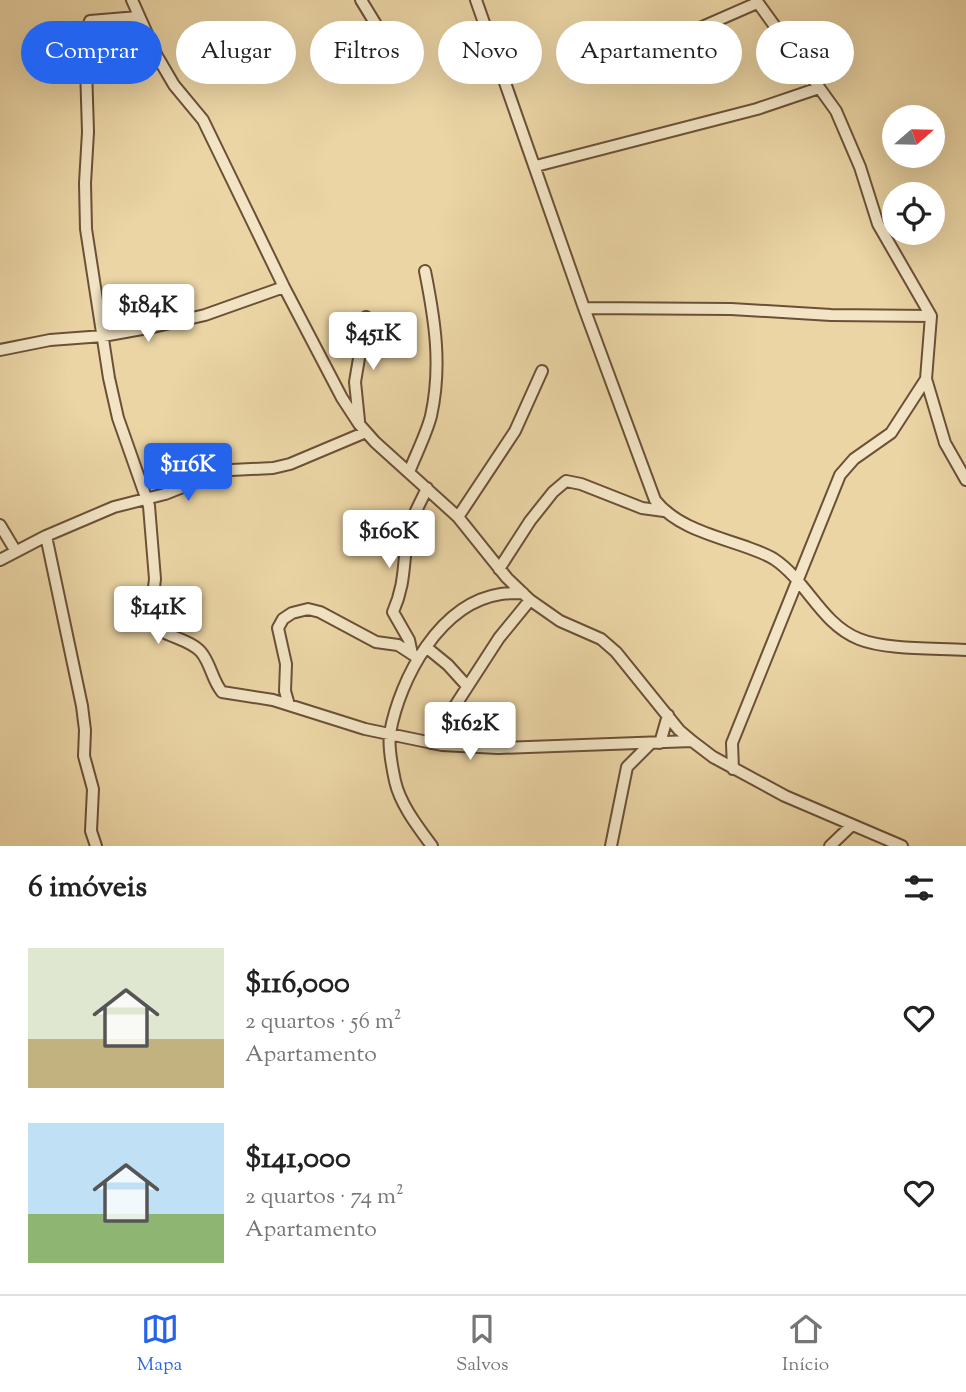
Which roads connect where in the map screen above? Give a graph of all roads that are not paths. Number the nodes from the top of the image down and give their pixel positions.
1 (132, 0) edge
2 (361, 0) edge
3 (476, 0) edge
4 (756, 2) edge
5 (138, 17) junction
6 (374, 21) edge
7 (714, 21) edge
8 (819, 88) junction
9 (536, 166) junction
10 (425, 271) dead end
11 (284, 286) junction
12 (584, 308) junction
13 (366, 317) dead end
14 (931, 317) junction
15 (103, 336) junction
16 (0, 350) edge
17 (542, 372) dead end
18 (926, 379) junction
19 (362, 428) junction
20 (409, 472) junction
21 (966, 480) edge
22 (427, 488) junction
23 (147, 497) junction
24 (664, 511) junction
25 (458, 517) junction
26 (0, 525) edge
27 (46, 536) junction
28 (15, 551) junction
29 (0, 560) edge
30 (499, 569) junction
31 (507, 578) junction
32 (798, 581) junction
33 (500, 594) junction
34 (526, 597) junction
35 (426, 647) junction
36 (966, 650) edge
37 (415, 656) junction
38 (467, 686) junction
39 (285, 691) junction
40 (273, 700) junction
41 (289, 705) junction
42 (668, 715) junction
43 (390, 735) junction
44 (692, 741) junction
45 (431, 743) junction
46 (656, 743) junction
47 (732, 743) junction
48 (613, 745) junction
49 (713, 757) junction
50 (628, 766) junction
51 (733, 769) junction
52 (852, 825) junction
53 (96, 846) edge
54 (432, 846) edge
55 (611, 846) edge
56 (830, 846) edge
57 (902, 846) edge

1 - 5 street
2 - 6 street
3 - 9 street
4 - 7 street
4 - 8 street
5 - 11 street
5 - 15 street
8 - 9 street
8 - 14 street
9 - 12 street
10 - 20 street
11 - 15 street
11 - 19 street
12 - 14 street
12 - 24 street
13 - 19 street
14 - 18 street
15 - 16 street
15 - 23 street
17 - 25 street
18 - 21 street
18 - 32 street
19 - 20 street
19 - 23 street
20 - 22 street
22 - 25 street
22 - 37 street
23 - 27 street
23 - 40 street
24 - 30 street
24 - 32 street
25 - 30 street
26 - 28 street
27 - 28 street
27 - 53 street
28 - 29 street
30 - 31 street
31 - 33 street
31 - 34 street
32 - 36 street
32 - 47 street
33 - 34 street
33 - 35 street
34 - 38 street
34 - 42 street
35 - 37 street
35 - 38 street
37 - 39 street
37 - 43 street
38 - 45 street
39 - 40 street
39 - 41 street
40 - 41 street
41 - 43 street
42 - 44 street
42 - 46 street
43 - 45 street
43 - 54 street
44 - 46 street
44 - 49 street
45 - 48 street
46 - 48 street
46 - 50 street
47 - 49 street
47 - 51 street
48 - 50 street
49 - 51 street
50 - 55 street
51 - 52 street
52 - 56 street
52 - 57 street

